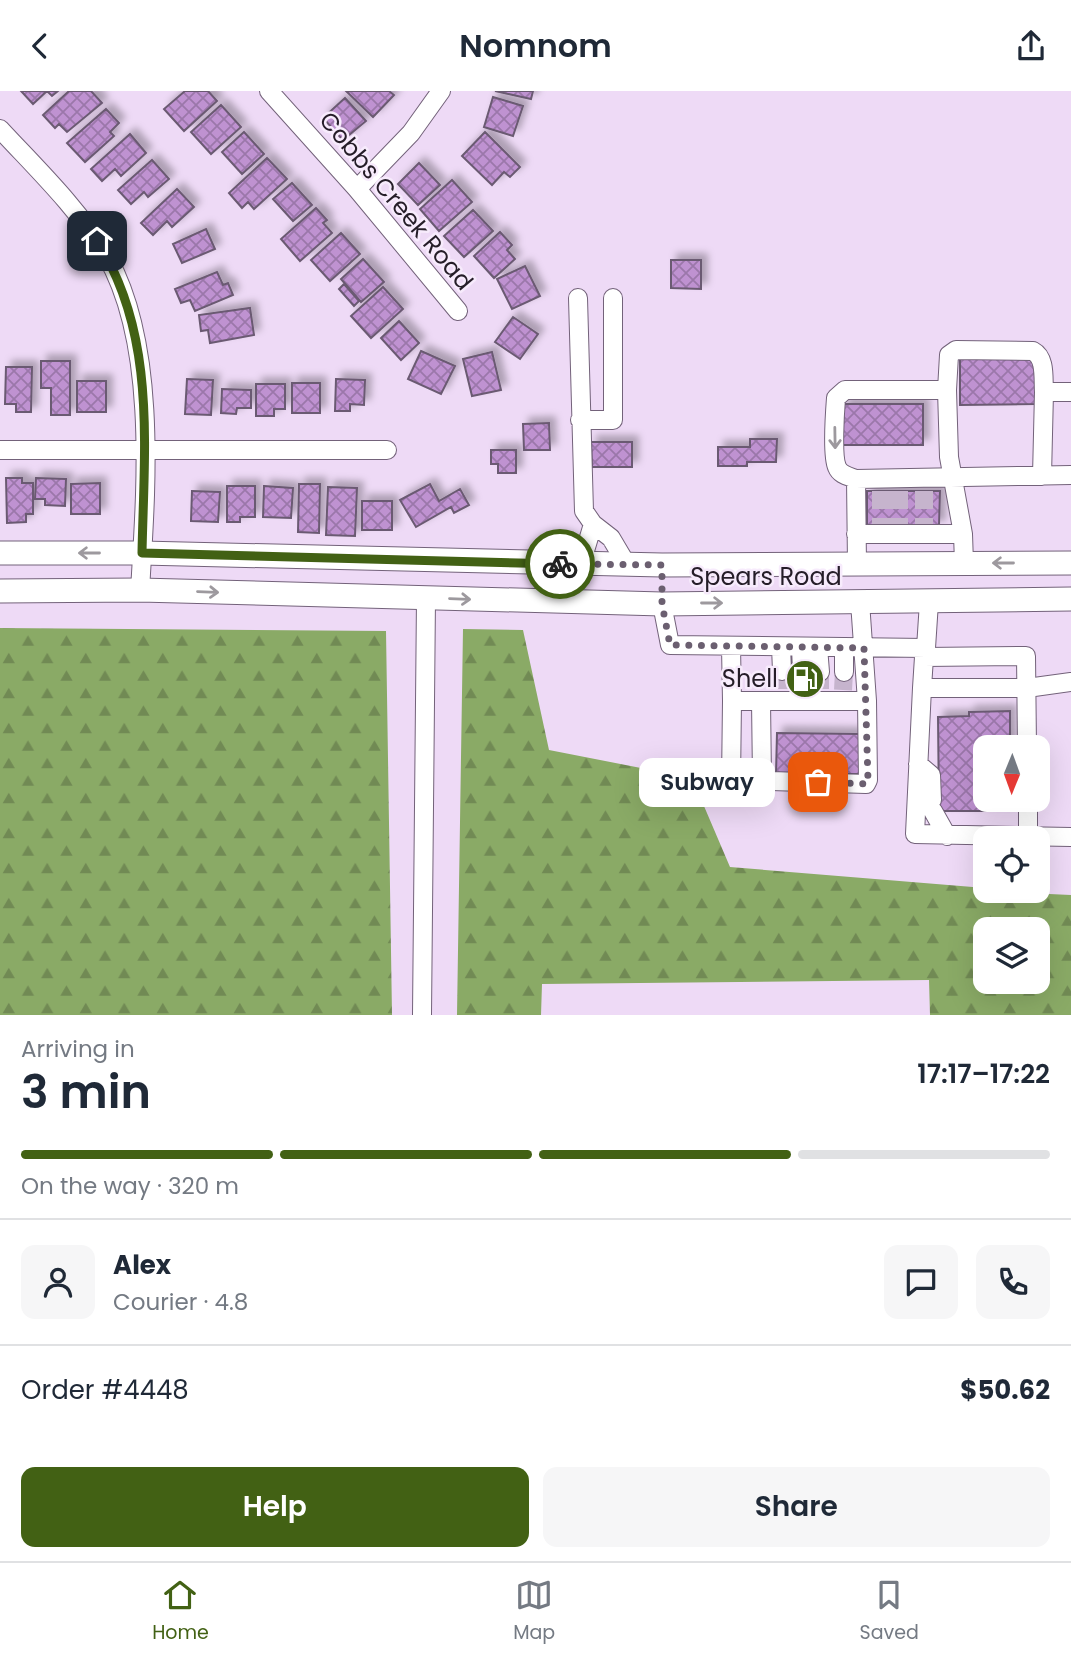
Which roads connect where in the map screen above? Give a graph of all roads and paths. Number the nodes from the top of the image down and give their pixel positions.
1 (269, 91) edge
2 (441, 91) edge
3 (0, 129) edge
4 (357, 189) junction
5 (578, 298) dead end
6 (613, 298) dead end
7 (457, 311) dead end
8 (947, 390) junction
9 (1044, 392) junction
10 (1071, 392) edge
11 (580, 420) junction
12 (0, 450) edge
13 (144, 450) junction
14 (387, 450) dead end
15 (1071, 475) edge
16 (1042, 476) junction
17 (953, 477) junction
18 (856, 479) junction
19 (593, 524) junction
20 (856, 534) junction
21 (963, 534) junction
22 (0, 553) edge
23 (142, 553) junction
24 (964, 563) junction
25 (1071, 563) edge
26 (581, 564) junction
27 (857, 564) junction
28 (627, 565) junction
29 (662, 565) junction
30 (140, 590) junction
31 (0, 591) edge
32 (426, 598) junction
33 (1071, 599) edge
34 (860, 602) junction
35 (929, 602) junction
36 (662, 604) junction
37 (731, 646) junction
38 (781, 647) junction
39 (810, 647) junction
40 (844, 648) junction
41 (864, 648) junction
42 (925, 653) junction
43 (1071, 682) edge
44 (781, 687) junction
45 (811, 687) junction
46 (844, 688) junction
47 (922, 688) junction
48 (1027, 688) junction
49 (732, 701) junction
50 (761, 701) junction
51 (867, 701) junction
52 (1027, 735) edge
53 (918, 764) junction
54 (731, 782) dead end
55 (947, 835) junction
56 (973, 836) edge
57 (1050, 837) edge
58 (1071, 837) edge
59 (422, 1015) edge

1 - 4 street, Cobbs Creek Road
2 - 4 street
3 - 13 street
4 - 7 street, Cobbs Creek Road
5 - 11 street
6 - 11 street
8 - 9 street
8 - 17 street
8 -> 18 street
9 - 10 street
9 - 16 street
11 - 19 street
12 - 13 street
13 - 14 street
13 - 23 street
15 - 16 street
16 - 17 street
17 - 18 street
17 - 21 street
18 - 20 street
19 - 26 street
19 - 28 street
20 - 21 street
20 - 27 street
21 - 24 street
23 -> 22 main road, Spears Road
23 - 26 main road, Spears Road
23 - 30 street
25 -> 24 main road, Spears Road
24 - 27 main road, Spears Road
26 - 28 main road, Spears Road
27 - 29 main road, Spears Road
28 - 29 main road, Spears Road
29 - 36 main road
30 - 31 main road, Spears Road
30 -> 32 main road, Spears Road
32 -> 36 main road, Spears Road
32 - 59 street
33 - 35 main road, Spears Road
34 - 35 main road, Spears Road
36 -> 34 main road, Spears Road
34 - 41 street
35 - 42 street
36 - 37 street
37 - 38 street
37 - 49 street
38 - 39 street
38 - 44 street
39 - 40 street
39 - 45 street
40 - 41 street
40 - 46 street
41 - 42 street
41 - 51 street
42 - 47 street
42 - 48 street
43 - 48 street
44 - 45 street
44 - 50 street
45 - 46 street
46 - 51 street
47 - 48 street
47 - 53 street
48 - 52 street
49 - 50 street
49 - 54 street
50 - 51 street
53 - 55 street
53 - 55 street
55 - 56 street
57 - 58 street

